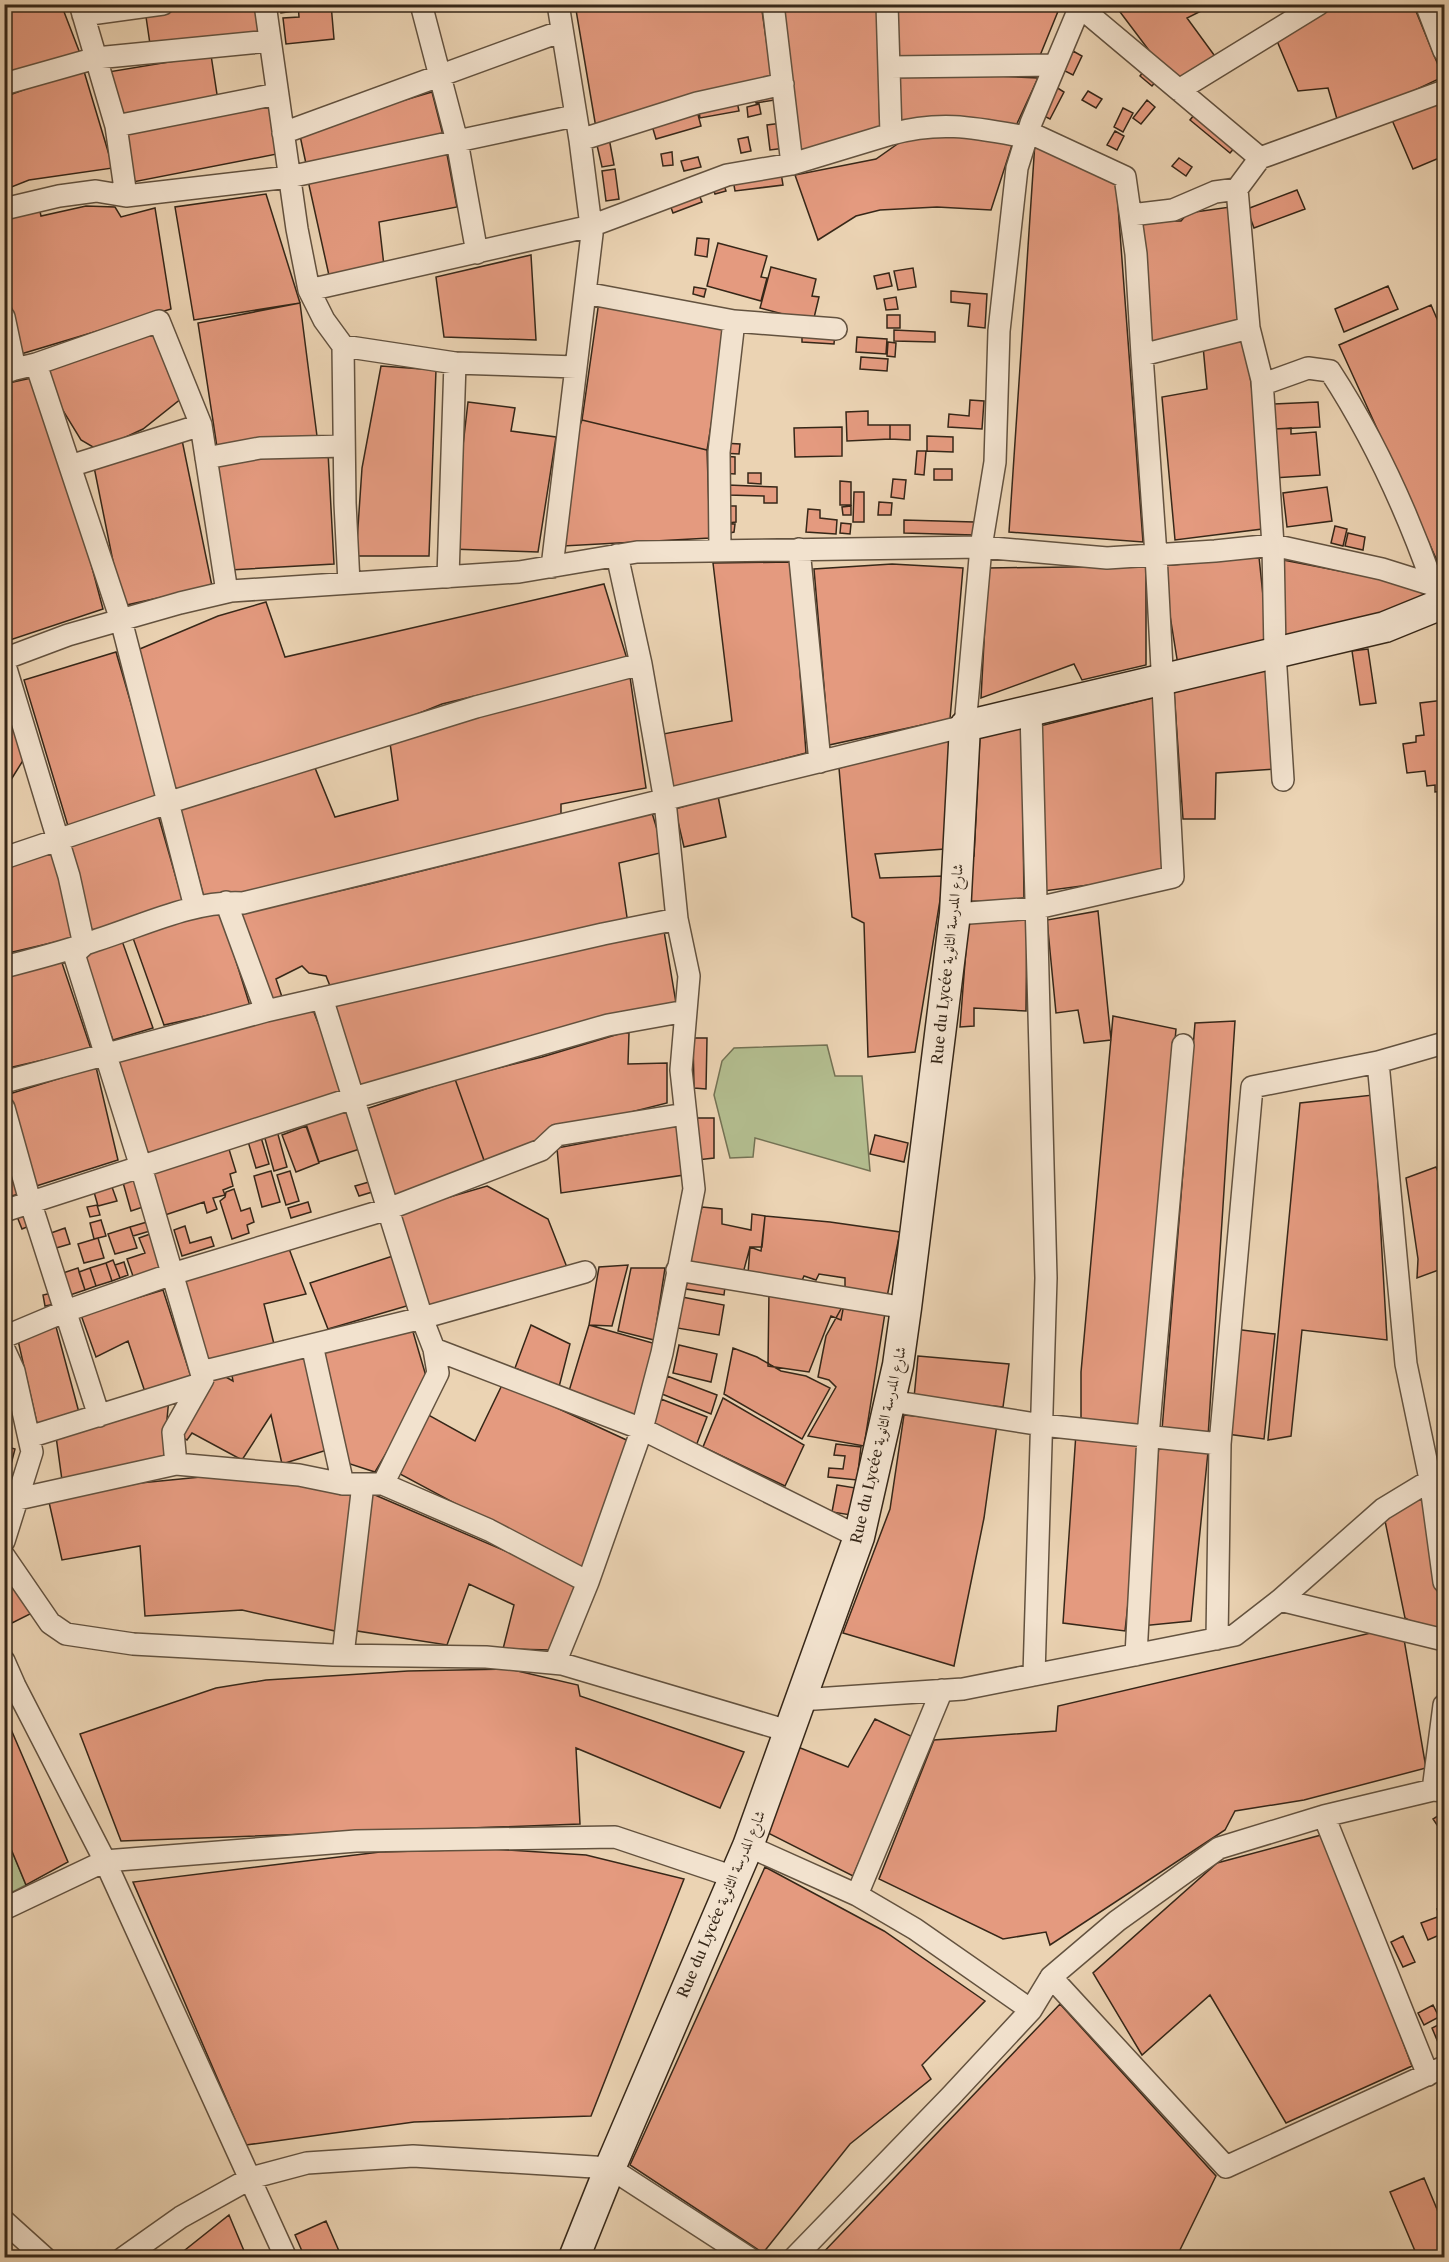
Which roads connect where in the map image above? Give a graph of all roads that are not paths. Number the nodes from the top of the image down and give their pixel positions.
1 (163, 4) edge
2 (265, 4) edge
3 (422, 4) edge
4 (558, 4) edge
5 (773, 4) edge
6 (887, 4) edge
7 (1318, 4) edge
8 (1426, 4) edge
9 (1081, 6) edge
10 (81, 10) edge
11 (562, 31) junction
12 (270, 41) junction
13 (1444, 51) edge
14 (96, 58) junction
15 (1055, 65) junction
16 (890, 67) junction
17 (439, 75) junction
18 (4, 84) edge
19 (783, 84) junction
20 (1179, 90) junction
21 (1444, 91) edge
22 (277, 94) junction
23 (574, 116) junction
24 (116, 126) junction
25 (283, 133) junction
26 (891, 134) junction
27 (1027, 134) junction
28 (580, 140) junction
29 (457, 141) junction
30 (1260, 158) junction
31 (792, 164) junction
32 (290, 177) junction
33 (1237, 189) junction
34 (126, 196) junction
35 (4, 209) edge
36 (1131, 215) junction
37 (591, 226) junction
38 (477, 253) junction
39 (309, 290) junction
40 (585, 293) junction
41 (4, 317) edge
42 (734, 321) junction
43 (1250, 328) junction
44 (836, 329) dead end
45 (342, 346) junction
46 (1142, 355) junction
47 (455, 363) junction
48 (36, 364) junction
49 (576, 367) junction
50 (10, 371) edge
51 (1262, 380) junction
52 (201, 425) junction
53 (344, 446) junction
54 (206, 458) junction
55 (70, 466) junction
56 (1273, 545) junction
57 (981, 547) junction
58 (799, 549) junction
59 (720, 550) junction
60 (617, 555) junction
61 (1156, 555) junction
62 (552, 567) junction
63 (447, 577) junction
64 (349, 583) junction
65 (227, 592) junction
66 (1440, 597) edge
67 (121, 620) junction
68 (1275, 653) junction
69 (4, 661) edge
70 (641, 664) junction
71 (1163, 681) junction
72 (1031, 711) junction
73 (965, 726) junction
74 (820, 762) junction
75 (1283, 780) dead end
76 (664, 801) junction
77 (167, 803) junction
78 (59, 840) junction
79 (4, 858) edge
80 (226, 902) junction
81 (195, 907) junction
82 (1037, 908) junction
83 (955, 914) junction
84 (677, 919) junction
85 (84, 945) junction
86 (4, 968) edge
87 (322, 999) junction
88 (266, 1011) junction
89 (686, 1011) junction
90 (1444, 1043) edge
91 (1184, 1045) dead end
92 (105, 1055) junction
93 (1378, 1062) junction
94 (4, 1083) edge
95 (353, 1098) junction
96 (4, 1108) edge
97 (685, 1114) junction
98 (141, 1167) junction
99 (30, 1201) junction
100 (388, 1209) junction
101 (4, 1211) edge
102 (676, 1270) junction
103 (585, 1272) dead end
104 (172, 1274) junction
105 (906, 1308) junction
106 (66, 1311) junction
107 (422, 1318) junction
108 (4, 1337) edge
109 (312, 1345) junction
110 (4, 1349) edge
111 (434, 1349) junction
112 (201, 1378) junction
113 (890, 1401) junction
114 (99, 1416) junction
115 (1042, 1425) junction
116 (642, 1429) junction
117 (1148, 1436) junction
118 (29, 1437) junction
119 (1220, 1444) junction
120 (176, 1464) junction
121 (1437, 1475) edge
122 (363, 1484) junction
123 (18, 1499) junction
124 (859, 1537) junction
125 (4, 1541) edge
126 (4, 1556) edge
127 (588, 1582) junction
128 (1444, 1582) edge
129 (1280, 1600) junction
130 (1217, 1639) junction
131 (1444, 1640) edge
132 (343, 1655) junction
133 (1136, 1655) junction
134 (4, 1661) edge
135 (555, 1663) junction
136 (1034, 1675) junction
137 (942, 1690) junction
138 (800, 1700) junction
139 (1444, 1705) edge
140 (788, 1731) junction
141 (1439, 1790) edge
142 (1324, 1816) junction
143 (748, 1846) junction
144 (105, 1861) junction
145 (734, 1877) junction
146 (857, 1895) junction
147 (4, 1909) edge
148 (1051, 1977) junction
149 (1031, 2010) junction
150 (1436, 2071) edge
151 (610, 2168) junction
152 (250, 2178) junction
153 (4, 2222) edge
154 (45, 2258) edge
155 (123, 2258) edge
156 (286, 2258) edge
157 (574, 2258) edge
158 (749, 2258) edge
159 (794, 2258) edge

1 - 10 street
2 - 12 street
3 - 17 street
4 - 11 street
5 - 19 street
6 - 16 street
7 - 20 street
8 - 13 street
9 - 15 street, Rue du Lycée شارع المدرسة الثانوية
9 - 20 street
10 - 14 street
11 - 17 street
11 - 23 street
12 - 14 street
12 - 22 street
14 - 18 street
14 - 24 street
15 - 16 street
15 - 27 street, Rue du Lycée شارع المدرسة الثانوية
16 - 26 street
17 - 25 street
17 - 29 street
19 - 28 street
19 - 31 street
20 - 30 street
21 - 30 street
22 - 24 street
22 - 25 street
23 - 28 street
23 - 29 street
24 - 34 street
25 - 32 street
26 - 27 street
26 - 31 street
27 - 36 street
27 - 57 street, Rue du Lycée شارع المدرسة الثانوية
28 - 37 street
29 - 32 street
29 - 38 street
30 - 33 street
31 - 37 street
32 - 34 street
32 - 39 street
33 - 36 street
33 - 43 street
34 - 35 street
36 - 46 street
37 - 38 street
37 - 40 street
38 - 39 street
39 - 45 street
40 - 42 street
40 - 49 street
41 - 50 street
42 - 44 street
42 - 59 street
43 - 46 street
43 - 51 street
45 - 47 street
45 - 53 street
46 - 61 street
47 - 49 street
47 - 63 street
48 - 50 street
48 - 52 street
48 - 55 street
49 - 62 street
51 - 56 street
51 - 66 street
52 - 54 street
52 - 55 street
53 - 54 street
53 - 64 street
54 - 65 street
55 - 67 street
56 - 61 street
56 - 66 street
56 - 68 street
57 - 58 street
57 - 61 street
57 - 73 street, Rue du Lycée شارع المدرسة الثانوية
58 - 59 street
58 - 74 street
59 - 60 street
60 - 62 street
60 - 70 street
61 - 71 street
62 - 63 street
63 - 64 street
64 - 65 street
65 - 67 street
66 - 68 street
67 - 69 street
67 - 77 street
68 - 71 street
68 - 75 street
69 - 78 street
70 - 76 street
70 - 77 street
71 - 72 street
71 - 82 street
72 - 73 street
72 - 82 street
73 - 74 street
73 - 83 street, Rue du Lycée شارع المدرسة الثانوية
74 - 76 street
76 - 80 street
76 - 84 street
77 - 78 street
77 - 81 street
78 - 79 street
78 - 85 street
80 - 81 street
80 - 88 street
81 - 85 street
82 - 83 street
82 - 115 street
83 - 105 street, Rue du Lycée شارع المدرسة الثانوية
84 - 87 street
84 - 89 street
85 - 86 street
85 - 92 street
87 - 88 street
87 - 95 street
88 - 92 street
89 - 95 street
89 - 97 street
90 - 93 street
91 - 117 street
92 - 94 street
92 - 98 street
93 - 119 street
93 - 121 street
95 - 98 street
95 - 100 street
96 - 99 street
97 - 100 street
97 - 102 street
98 - 99 street
98 - 104 street
99 - 101 street
99 - 106 street
100 - 104 street
100 - 107 street
102 - 105 street
102 - 116 street
103 - 107 street
104 - 106 street
104 - 112 street
105 - 113 street, Rue du Lycée شارع المدرسة الثانوية
106 - 108 street
106 - 114 street
107 - 109 street
107 - 111 street
109 - 112 street
109 - 122 street
110 - 118 street
111 - 116 street
111 - 122 street
112 - 114 street
112 - 120 street
113 - 115 street
113 - 124 street, Rue du Lycée شارع المدرسة الثانوية
114 - 118 street
115 - 117 street
115 - 136 street
116 - 124 street
116 - 127 street
117 - 119 street
117 - 133 street
118 - 123 street
119 - 130 street
120 - 122 street
120 - 123 street
121 - 128 street
121 - 129 street
122 - 127 street
122 - 132 street
123 - 125 street
124 - 138 street, Rue du Lycée شارع المدرسة الثانوية
126 - 132 street
127 - 135 street
129 - 130 street
129 - 131 street
130 - 133 street
132 - 135 street
133 - 136 street
134 - 144 street
135 - 140 street
136 - 137 street
137 - 138 street
137 - 146 street
138 - 140 street, Rue du Lycée شارع المدرسة الثانوية
139 - 141 street
140 - 143 street, Rue du Lycée شارع المدرسة الثانوية
141 - 142 street
142 - 148 street
142 - 150 street
143 - 145 street, Rue du Lycée شارع المدرسة الثانوية
143 - 146 street
144 - 145 street
144 - 147 street
144 - 152 street
145 - 151 street, Rue du Lycée شارع المدرسة الثانوية
146 - 149 street
148 - 149 street
148 - 150 street
149 - 159 street
151 - 152 street
151 - 157 street, Rue du Lycée شارع المدرسة الثانوية
151 - 158 street
152 - 155 street
152 - 156 street
153 - 154 street

